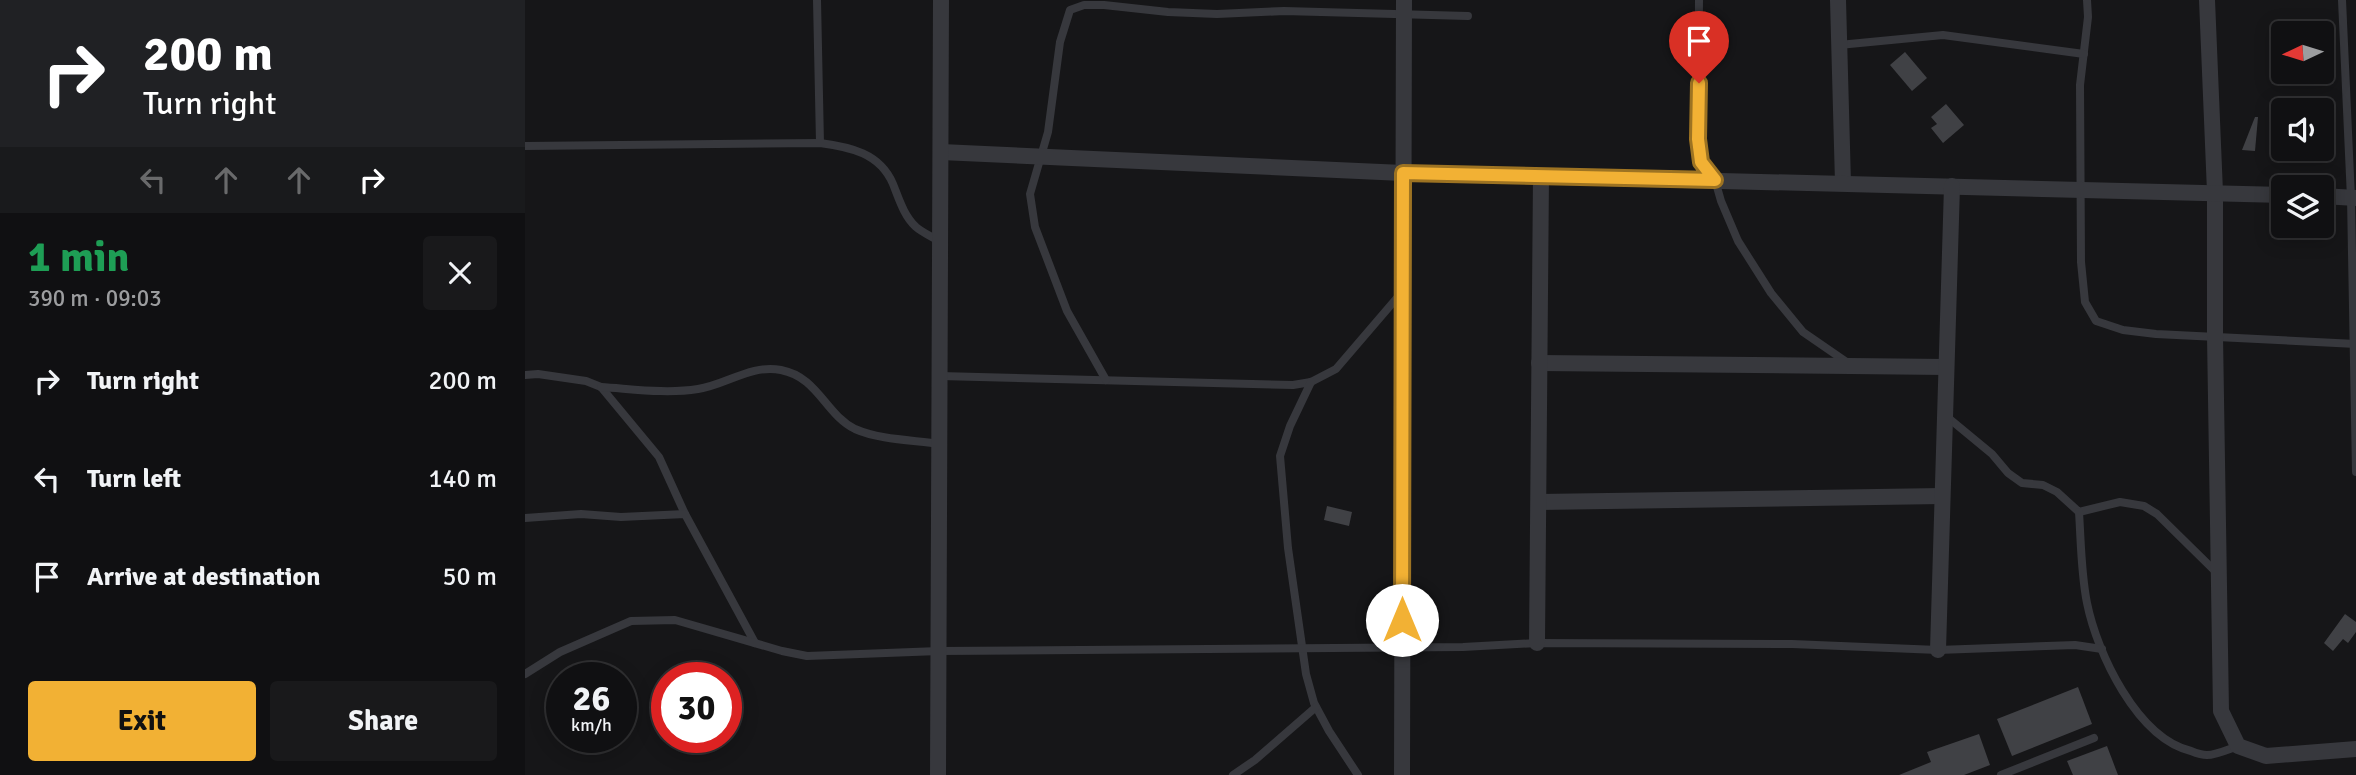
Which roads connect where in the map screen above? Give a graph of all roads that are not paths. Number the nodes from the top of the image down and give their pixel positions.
1 (817, 0) edge
2 (941, 0) edge
3 (1699, 0) edge
4 (1838, 0) edge
5 (2087, 0) edge
6 (2207, 0) edge
7 (2342, 0) edge
8 (1404, 7) edge
9 (1468, 16) dead end
10 (1839, 45) junction
11 (2084, 54) junction
12 (820, 143) junction
13 (525, 146) edge
14 (941, 152) junction
15 (1041, 157) junction
16 (1403, 173) junction
17 (1541, 176) junction
18 (1715, 180) junction
19 (1843, 183) junction
20 (1952, 186) junction
21 (2080, 189) junction
22 (2215, 192) junction
23 (2271, 194) edge
24 (2334, 197) edge
25 (2353, 198) edge
26 (940, 242) junction
27 (1403, 291) junction
28 (2215, 336) junction
29 (2354, 344) edge
30 (1539, 363) junction
31 (1853, 366) junction
32 (1946, 367) junction
33 (525, 375) edge
34 (940, 376) junction
35 (1107, 380) junction
36 (1311, 382) junction
37 (601, 387) junction
38 (1945, 415) junction
39 (940, 444) junction
40 (2356, 472) edge
41 (1942, 496) junction
42 (1539, 502) junction
43 (2079, 512) junction
44 (685, 514) junction
45 (525, 518) edge
46 (2219, 575) junction
47 (755, 643) junction
48 (1537, 643) junction
49 (1402, 647) junction
50 (1302, 648) junction
51 (2102, 649) junction
52 (1938, 650) junction
53 (939, 651) junction
54 (525, 674) edge
55 (1316, 707) junction
56 (2094, 738) dead end
57 (2238, 746) junction
58 (2356, 749) edge
59 (2011, 773) edge
60 (938, 775) edge
61 (1233, 775) edge
62 (1358, 775) edge
63 (1402, 775) edge
64 (2001, 775) edge

1 - 12 lane
2 - 14 street
3 - 18 lane
4 - 10 street
5 - 11 lane
6 - 22 street
7 - 25 lane
8 - 9 lane
8 - 15 lane
8 - 16 street
10 - 11 lane
10 - 19 street
11 - 21 lane
12 - 13 lane
12 - 26 lane
14 - 15 street
14 - 26 street
15 - 16 street
15 - 35 lane
16 - 17 street
16 - 27 street
17 - 18 street
17 - 30 street
18 - 19 street
18 - 31 lane
19 - 20 street
20 - 21 street
20 - 32 street
21 - 22 street
21 - 28 lane
22 - 23 street
22 - 28 street
24 - 25 street
25 - 29 lane
26 - 34 street
27 - 36 lane
27 - 49 street
28 - 29 lane
28 - 46 street
29 - 40 lane
30 - 31 street
30 - 42 street
31 - 32 street
32 - 38 street
33 - 37 lane
34 - 35 lane
34 - 39 street
35 - 36 lane
36 - 50 lane
37 - 39 lane
37 - 44 lane
38 - 41 street
38 - 43 lane
39 - 53 street
41 - 42 street
41 - 52 street
42 - 48 street
43 - 46 lane
43 - 51 lane
44 - 45 lane
44 - 47 lane
46 - 57 street
47 - 53 lane
47 - 54 lane
48 - 49 lane
48 - 52 lane
49 - 50 lane
49 - 63 street
50 - 53 lane
50 - 55 lane
51 - 52 lane
51 - 57 lane
53 - 60 street
55 - 61 lane
55 - 62 lane
56 - 59 lane
57 - 58 street
59 - 64 lane

